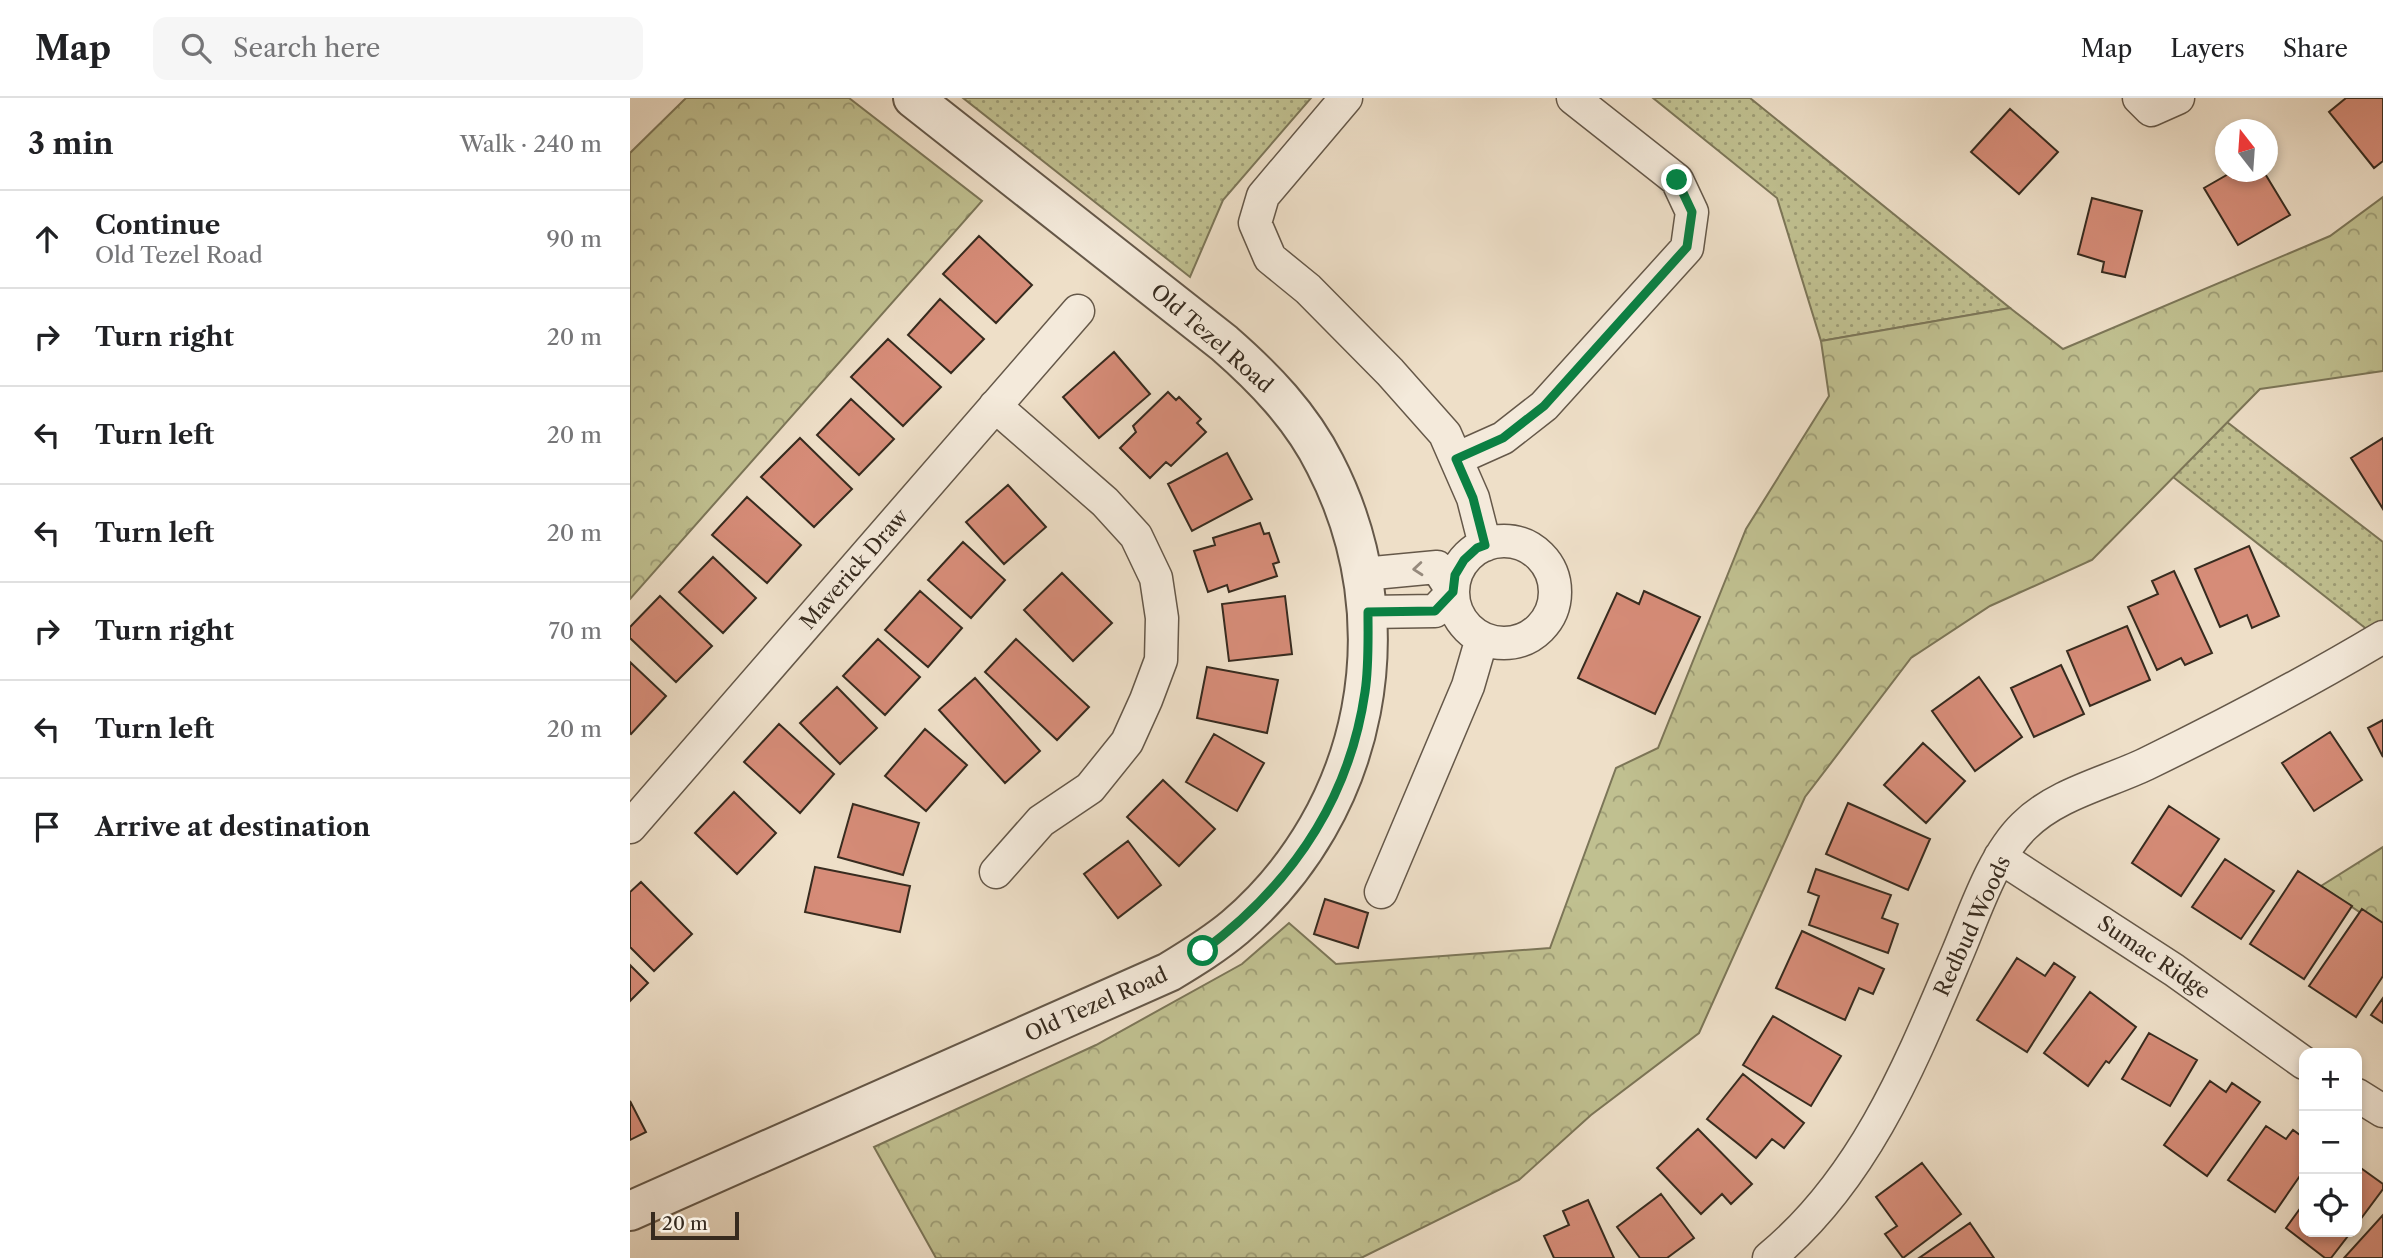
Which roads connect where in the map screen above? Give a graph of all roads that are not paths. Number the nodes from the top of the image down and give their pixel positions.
1 (913, 98) edge
2 (1346, 98) edge
3 (1573, 98) edge
4 (2139, 98) edge
5 (2178, 98) edge
6 (1078, 311) dead end
7 (995, 406) junction
8 (1456, 459) junction
9 (1485, 545) junction
10 (1363, 573) junction
11 (1453, 592) junction
12 (1368, 612) junction
13 (2383, 637) edge
14 (1482, 638) junction
15 (630, 827) edge
16 (2000, 857) junction
17 (996, 872) dead end
18 (1381, 892) dead end
19 (2299, 1059) edge
20 (2362, 1098) edge
21 (2383, 1111) edge
22 (630, 1211) edge
23 (1784, 1254) edge

1 - 10 street, Old Tezel Road
2 - 8 street
3 - 8 street
4 - 5 street
6 - 7 street, Maverick Draw
7 - 15 street, Maverick Draw
7 - 17 street
8 - 9 street
9 - 11 street
9 - 14 street
11 -> 10 street
10 - 12 street, Old Tezel Road
11 - 12 street
11 - 14 street
12 - 22 street, Old Tezel Road
13 - 16 street, Redbud Woods
14 - 18 street
16 - 19 street, Sumac Ridge
16 - 23 street, Redbud Woods
20 - 21 street

